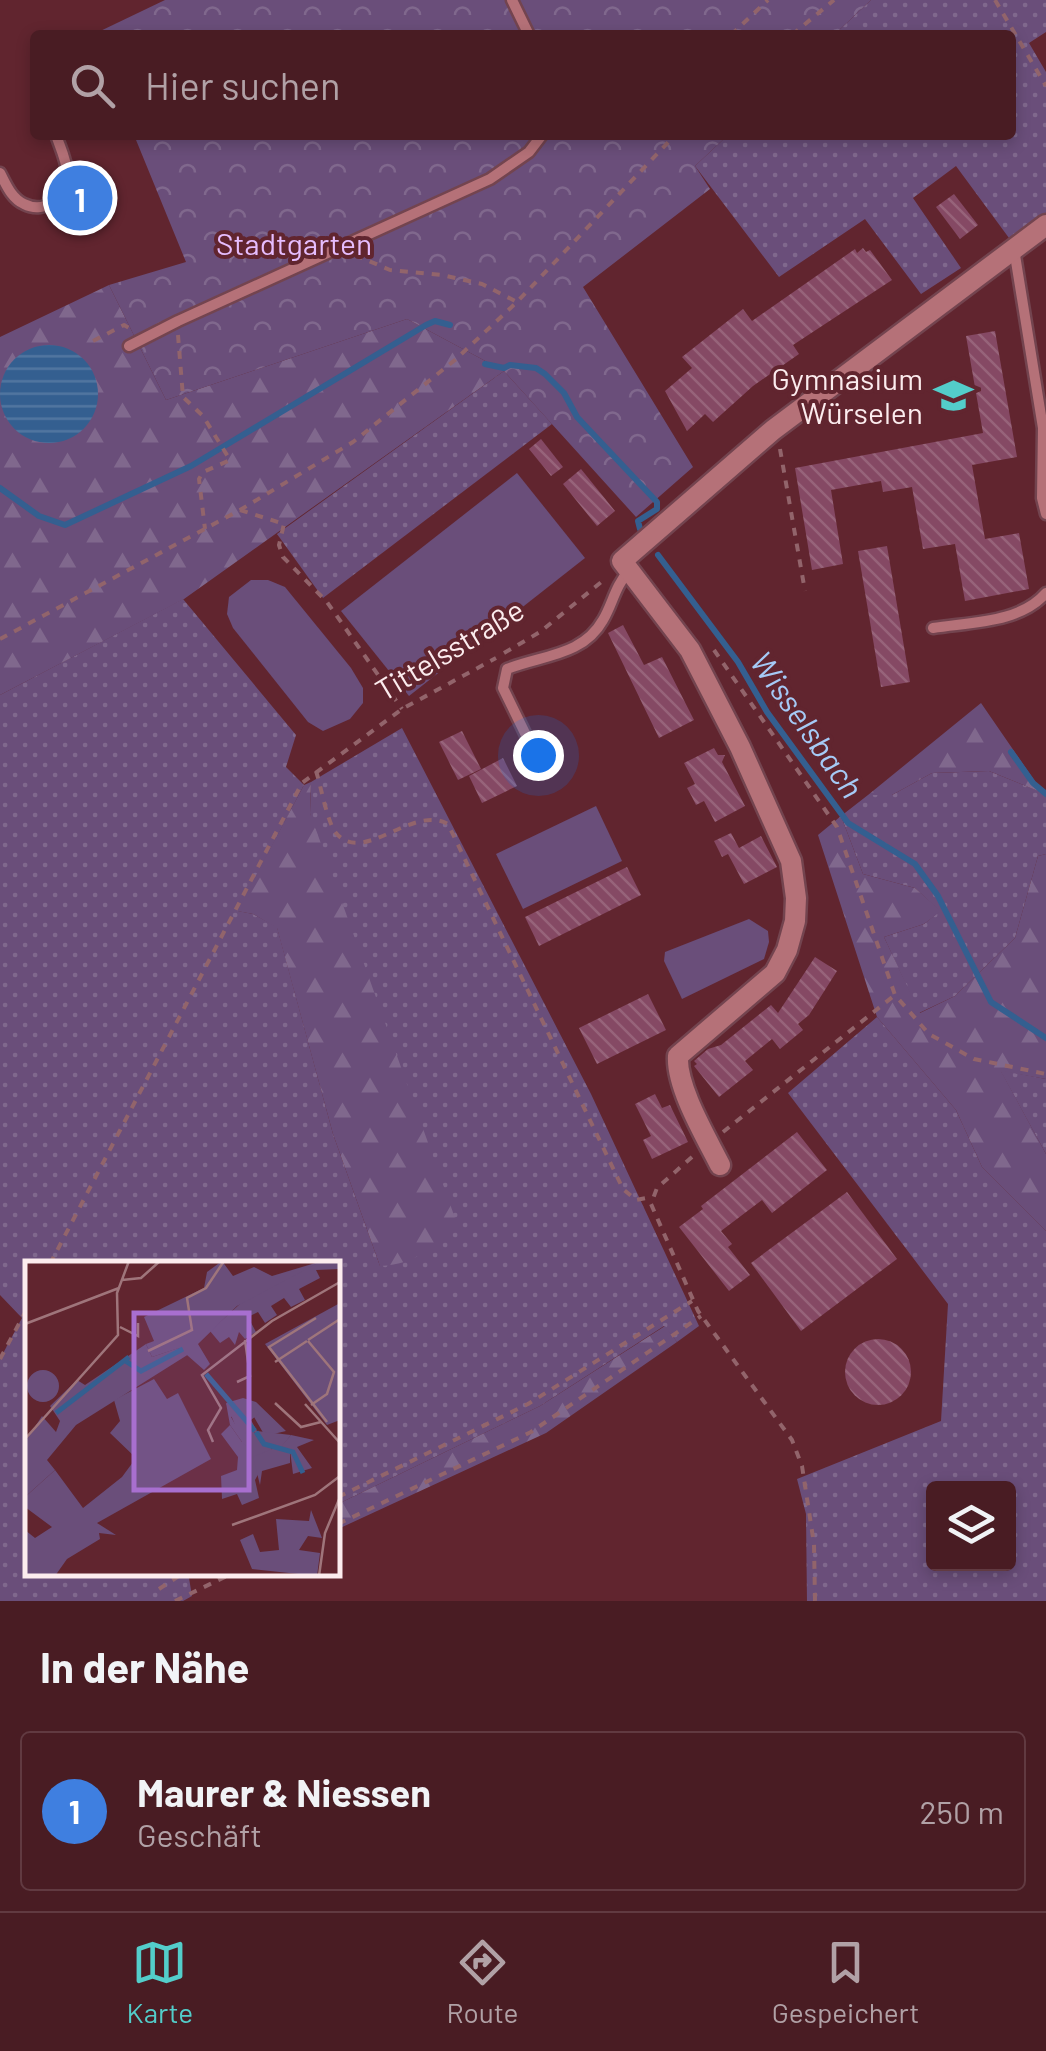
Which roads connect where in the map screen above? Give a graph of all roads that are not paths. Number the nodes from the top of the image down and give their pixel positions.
1 (512, 0) edge
2 (527, 30) edge
3 (58, 140) edge
4 (538, 140) edge
5 (0, 173) edge
6 (1046, 224) edge
7 (1014, 248) junction
8 (129, 346) dead end
9 (1046, 514) edge
10 (626, 566) junction
11 (1046, 593) edge
12 (933, 628) dead end
13 (540, 764) dead end
14 (720, 1165) dead end

1 - 2 lane
3 - 5 lane
4 - 8 lane
6 - 7 street
7 - 9 lane
7 - 10 street
10 - 13 lane
10 - 14 street
11 - 12 lane

